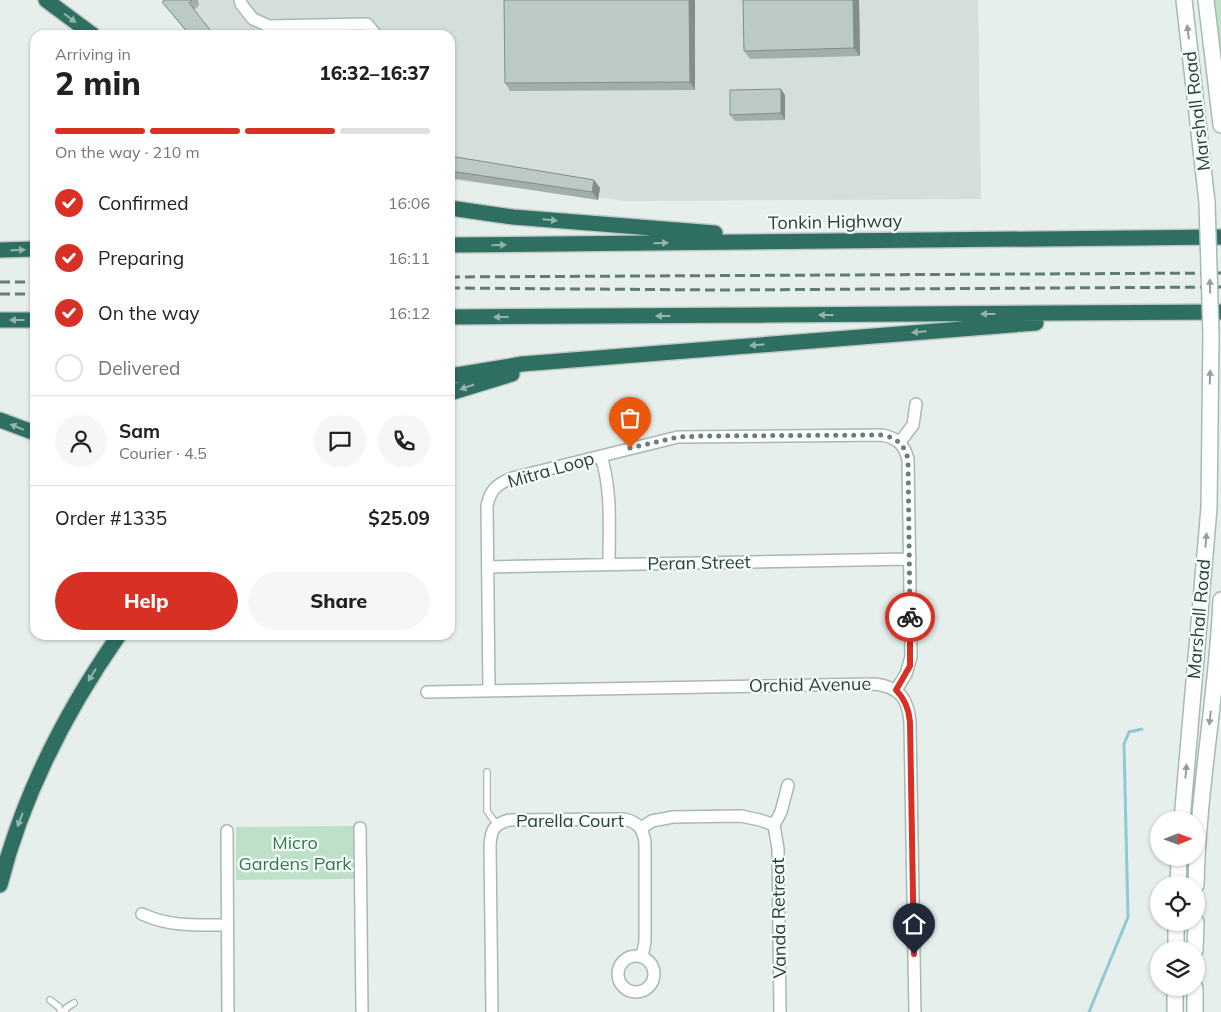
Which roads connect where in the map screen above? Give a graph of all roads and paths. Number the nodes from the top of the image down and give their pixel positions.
1 (46, 0) edge
2 (240, 0) edge
3 (1184, 0) edge
4 (1206, 0) edge
5 (86, 30) edge
6 (372, 30) edge
7 (1221, 125) edge
8 (455, 209) edge
9 (1221, 237) edge
10 (1158, 238) junction
11 (455, 245) edge
12 (0, 250) edge
13 (30, 250) edge
14 (1221, 312) edge
15 (1160, 313) junction
16 (455, 317) edge
17 (0, 320) edge
18 (30, 320) edge
19 (599, 358) junction
20 (455, 375) edge
21 (455, 392) edge
22 (916, 404) dead end
23 (0, 420) edge
24 (30, 431) edge
25 (900, 442) junction
26 (601, 456) junction
27 (910, 559) junction
28 (609, 564) junction
29 (488, 566) junction
30 (1221, 600) edge
31 (115, 640) edge
32 (489, 690) junction
33 (896, 690) junction
34 (427, 692) dead end
35 (487, 772) dead end
36 (788, 785) dead end
37 (1183, 811) edge
38 (496, 825) junction
39 (774, 825) junction
40 (360, 828) dead end
41 (641, 828) junction
42 (226, 831) dead end
43 (1196, 876) edge
44 (0, 885) edge
45 (142, 914) dead end
46 (227, 924) junction
47 (642, 956) dead end
48 (1175, 996) edge
49 (1195, 996) edge
50 (50, 1000) dead end
51 (74, 1003) dead end
52 (63, 1012) edge
53 (228, 1012) edge
54 (362, 1012) edge
55 (492, 1012) edge
56 (780, 1012) edge
57 (915, 1012) edge
58 (1175, 1012) edge
59 (1195, 1012) edge

1 -> 5 highway
2 - 6 street
37 -> 3 main road, Marshall Road, bridge
4 - 7 main road, Marshall Road
8 -> 10 highway
9 - 10 highway, Tonkin Highway
11 -> 10 highway, Tonkin Highway
12 -> 13 highway
14 - 15 highway
15 -> 16 highway
15 -> 19 highway
18 -> 17 highway
19 - 20 highway
19 -> 21 highway
22 - 25 street
24 -> 23 highway
25 - 26 street, Mitra Loop
25 - 27 street
26 - 28 street
26 - 29 street, Mitra Loop
27 - 28 street, Peran Street
27 - 33 street
28 - 29 street, Peran Street
29 - 32 street, Mitra Loop
30 -> 43 main road, Marshall Road
31 -> 44 highway
32 - 33 street, Orchid Avenue
32 - 34 street, Orchid Avenue
33 - 57 street, Orchid Avenue
35 - 38 lane
36 - 39 street
38 - 41 street, Parella Court
38 - 55 street, Parella Court
39 - 41 street
39 - 56 street, Vanda Retreat
40 - 54 street
41 - 47 street, Parella Court
42 - 46 street
45 - 46 street
46 - 53 street
48 - 58 main road
49 - 59 main road
50 - 52 lane
51 - 52 lane

